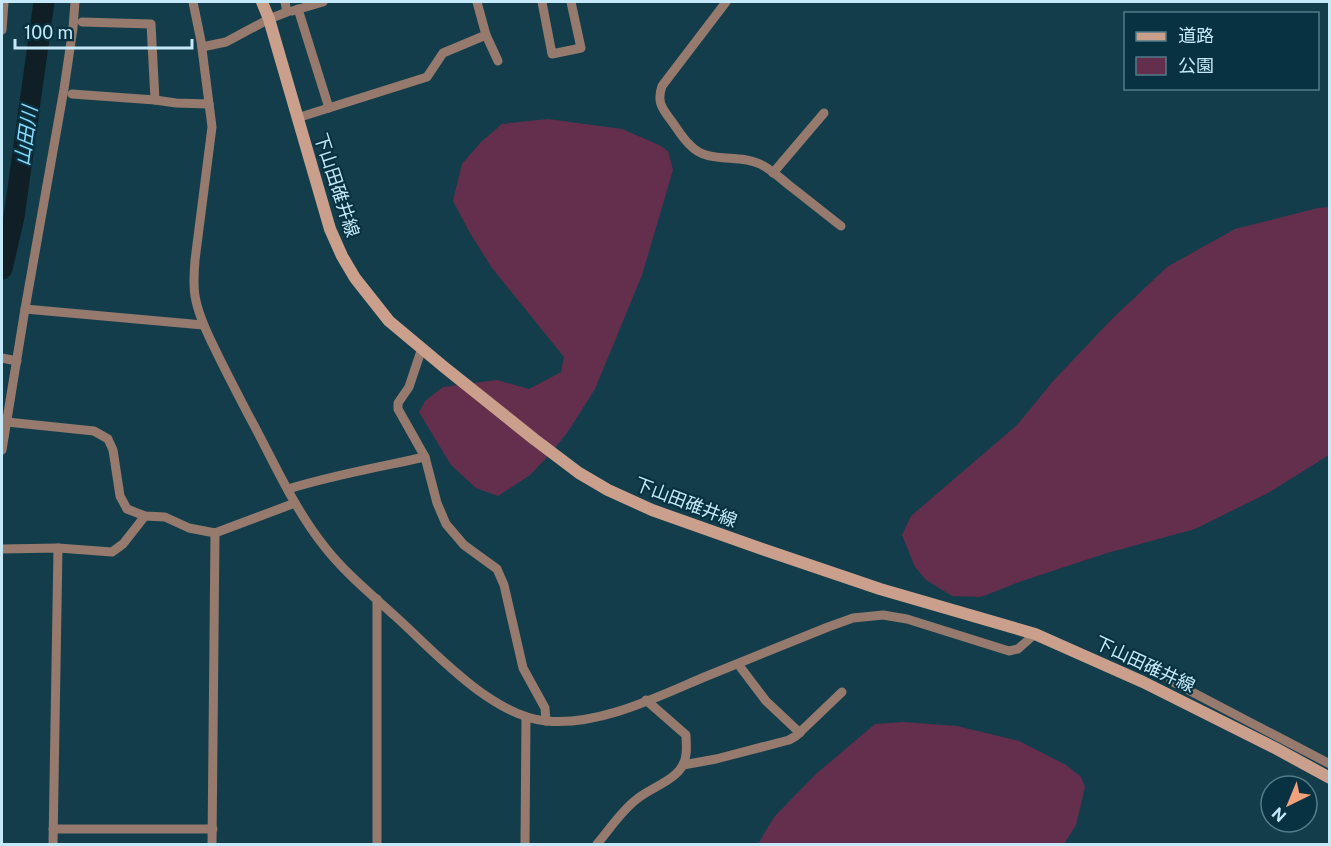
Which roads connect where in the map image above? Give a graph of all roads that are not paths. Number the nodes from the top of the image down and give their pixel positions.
1 (4, 2) edge
2 (75, 2) edge
3 (193, 2) edge
4 (262, 2) edge
5 (285, 2) edge
6 (323, 2) edge
7 (477, 2) edge
8 (542, 2) edge
9 (571, 2) edge
10 (726, 2) edge
11 (298, 9) junction
12 (287, 12) junction
13 (269, 19) junction
14 (82, 22) dead end
15 (2, 30) edge
16 (486, 34) junction
17 (202, 47) junction
18 (498, 62) dead end
19 (72, 94) dead end
20 (155, 100) junction
21 (209, 104) junction
22 (329, 108) junction
23 (824, 113) dead end
24 (297, 118) junction
25 (773, 173) junction
26 (841, 226) dead end
27 (25, 309) junction
28 (203, 325) junction
29 (422, 348) junction
30 (9, 360) edge
31 (7, 422) junction
32 (2, 450) edge
33 (425, 458) junction
34 (288, 489) junction
35 (295, 503) junction
36 (145, 516) junction
37 (215, 533) junction
38 (57, 548) junction
39 (2, 549) edge
40 (377, 599) junction
41 (1035, 634) junction
42 (738, 664) junction
43 (1171, 681) dead end
44 (842, 692) dead end
45 (646, 700) junction
46 (526, 717) junction
47 (546, 721) junction
48 (800, 733) junction
49 (1329, 764) edge
50 (684, 765) junction
51 (1329, 778) edge
52 (53, 829) junction
53 (213, 829) junction
54 (53, 844) edge
55 (212, 844) edge
56 (377, 844) edge
57 (525, 844) edge
58 (597, 844) edge

1 - 15 street
2 - 27 street
3 - 17 street
4 - 13 main road, 下山田碓井線
5 - 12 street
6 - 11 street
7 - 16 street
8 - 9 street
10 - 25 street
11 - 12 street
11 - 22 street
12 - 13 street
13 - 17 street
13 - 24 main road, 下山田碓井線
14 - 20 street
16 - 18 street
16 - 22 street
17 - 21 street
19 - 20 street
20 - 21 street
21 - 28 street
22 - 24 street
23 - 25 street
24 - 29 main road, 下山田碓井線
25 - 26 street
27 - 28 street
27 - 30 street
28 - 34 street
29 - 33 street
29 - 41 main road, 下山田碓井線
30 - 31 street
31 - 32 street
31 - 36 street
33 - 34 street
33 - 47 street
34 - 35 street
35 - 37 street
35 - 40 street
36 - 37 street
36 - 38 street
37 - 53 street
38 - 39 street
38 - 52 street
40 - 46 street
40 - 56 street
41 - 42 street
41 - 51 main road, 下山田碓井線
42 - 45 street
42 - 48 street
43 - 49 street
44 - 48 street
45 - 47 street
45 - 50 street
46 - 47 street
46 - 57 street
48 - 50 street
50 - 58 street
52 - 53 street
52 - 54 street
53 - 55 street

